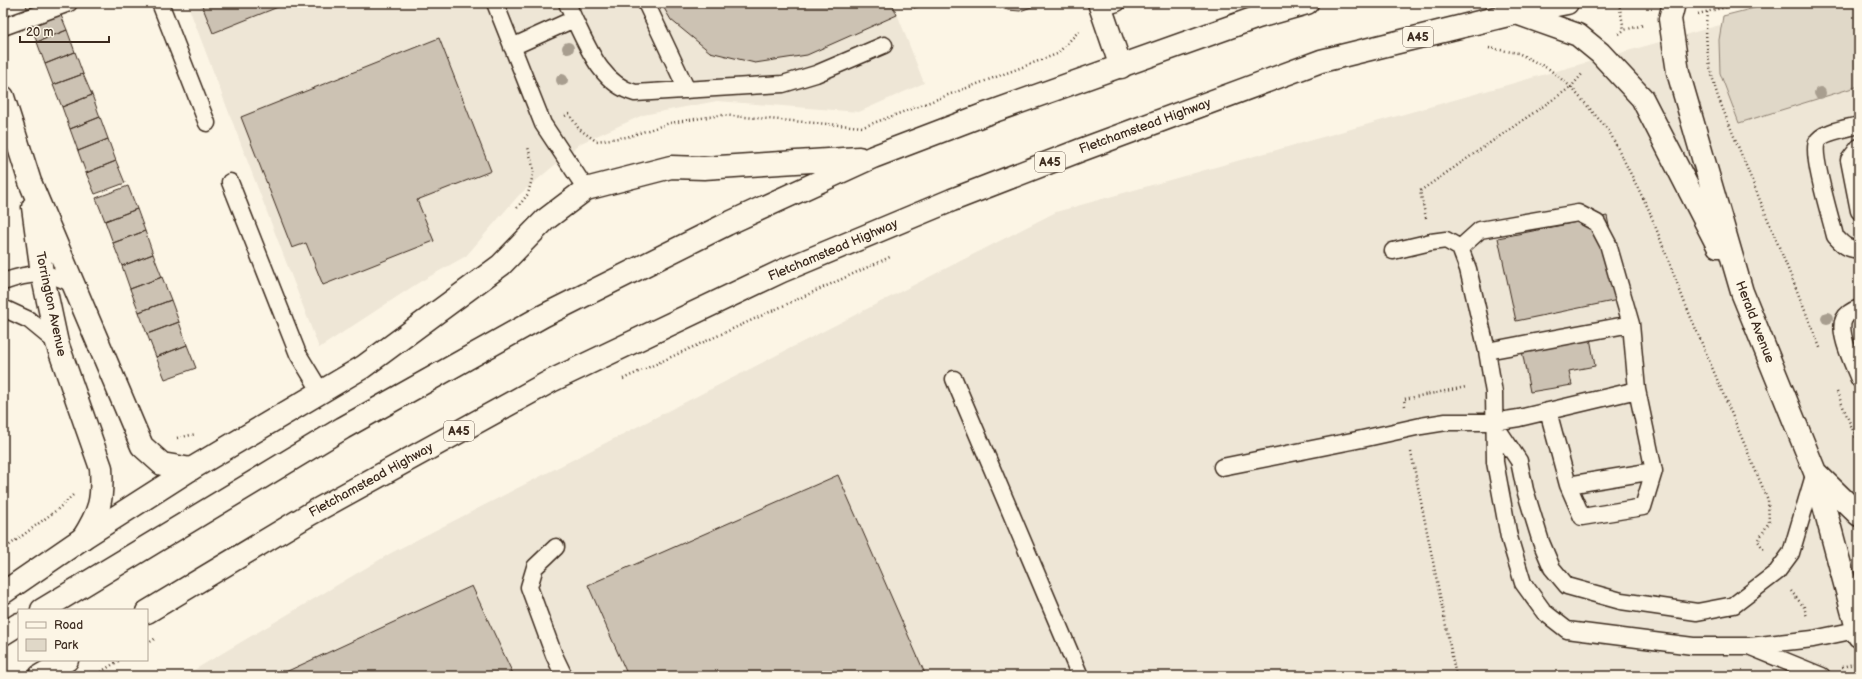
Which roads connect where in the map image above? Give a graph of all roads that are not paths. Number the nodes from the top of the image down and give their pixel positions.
1 (69, 3) edge
2 (160, 3) edge
3 (495, 3) edge
4 (567, 3) edge
5 (646, 3) edge
6 (1308, 3) edge
7 (1567, 3) edge
8 (1674, 3) edge
9 (1106, 5) edge
10 (1516, 13) junction
11 (574, 19) junction
12 (3, 27) edge
13 (884, 45) dead end
14 (512, 47) junction
15 (1121, 67) junction
16 (688, 90) junction
17 (3, 97) edge
18 (207, 123) dead end
19 (1859, 125) edge
20 (1859, 147) edge
21 (873, 157) junction
22 (30, 182) junction
23 (230, 182) dead end
24 (586, 189) junction
25 (1859, 211) edge
26 (1460, 248) junction
27 (1859, 249) edge
28 (1393, 251) dead end
29 (42, 273) junction
30 (3, 282) edge
31 (75, 286) junction
32 (1742, 292) junction
33 (3, 308) edge
34 (1859, 308) edge
35 (1631, 324) junction
36 (57, 343) junction
37 (1487, 351) junction
38 (954, 379) dead end
39 (1859, 379) edge
40 (1637, 390) junction
41 (320, 392) junction
42 (1548, 411) junction
43 (1493, 422) junction
44 (1222, 467) dead end
45 (191, 469) junction
46 (1654, 471) junction
47 (1815, 472) junction
48 (1568, 485) junction
49 (1859, 515) edge
50 (83, 538) junction
51 (556, 547) dead end
52 (3, 593) edge
53 (44, 609) edge
54 (148, 611) edge
55 (18, 625) edge
56 (1858, 632) edge
57 (3, 634) edge
58 (1750, 646) junction
59 (65, 661) edge
60 (40, 676) edge
61 (564, 676) edge
62 (1080, 676) edge
63 (1822, 676) edge

1 - 12 lane
2 - 18 lane
3 - 14 lane
4 - 11 lane
5 - 16 lane
6 - 15 main road
7 - 10 main road, Fletchamstead Highway / A45
8 - 32 main road, Herald Avenue
9 - 15 main road
10 - 32 main road
10 - 54 main road, Fletchamstead Highway / A45
11 - 14 lane
11 - 16 lane
13 - 16 lane
14 - 24 lane
15 - 21 main road
17 - 22 main road, Torrington Avenue
19 - 27 lane
20 - 25 lane
21 - 24 main road
21 - 53 main road
22 - 29 main road, Torrington Avenue
22 - 31 main road, Torrington Avenue
23 - 41 lane
24 - 41 main road
26 - 28 lane
26 - 35 lane
26 - 37 lane
29 - 30 lane
29 - 31 lane
29 - 36 main road, Torrington Avenue
31 - 45 main road, Torrington Avenue
32 - 47 main road, Herald Avenue
33 - 36 lane
34 - 39 lane
35 - 37 lane
35 - 40 lane
36 - 50 main road, Torrington Avenue
37 - 43 lane
38 - 62 lane
40 - 42 lane
40 - 46 lane
41 - 45 main road
42 - 43 lane
42 - 48 lane
43 - 44 lane
43 - 47 lane
43 - 58 lane
45 - 50 main road
46 - 48 lane
46 - 48 lane
47 - 49 main road
47 - 56 main road, Herald Avenue
50 - 52 main road
51 - 61 lane
55 - 57 main road
56 - 58 lane
58 - 63 lane
59 - 60 main road

